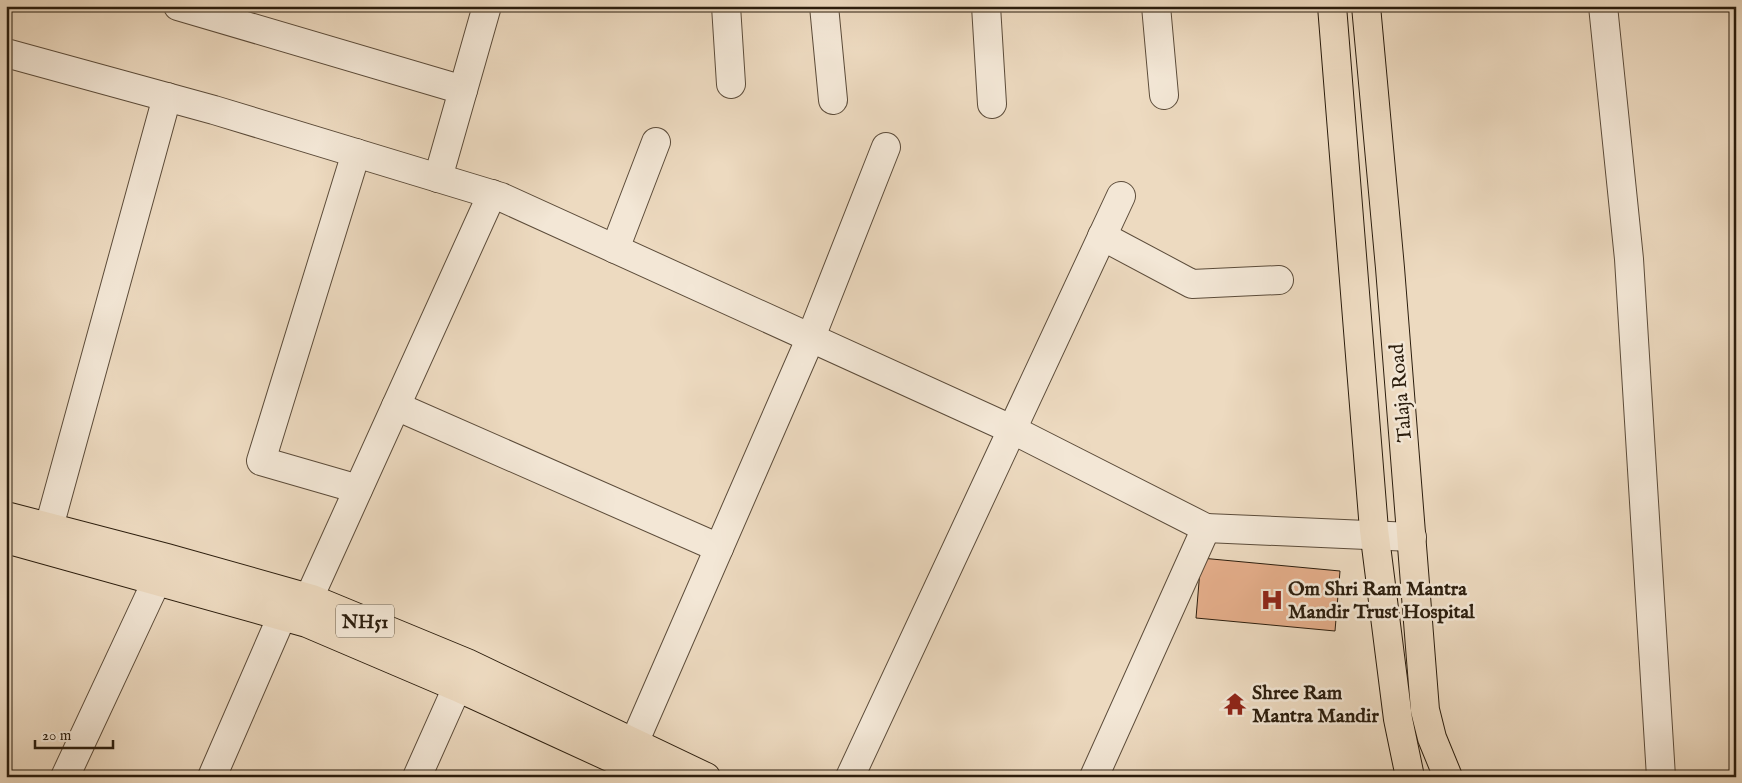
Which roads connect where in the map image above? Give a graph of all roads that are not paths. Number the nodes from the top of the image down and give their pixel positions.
1 (178, 6) edge
2 (487, 6) edge
3 (726, 6) edge
4 (824, 6) edge
5 (986, 6) edge
6 (1156, 6) edge
7 (1332, 6) edge
8 (1366, 6) edge
9 (1603, 6) edge
10 (6, 53) edge
11 (732, 84) dead end
12 (463, 90) junction
13 (1164, 95) dead end
14 (167, 97) junction
15 (833, 100) dead end
16 (992, 104) dead end
17 (656, 142) dead end
18 (886, 147) dead end
19 (356, 153) junction
20 (438, 178) junction
21 (492, 194) junction
22 (1121, 196) dead end
23 (1102, 236) junction
24 (615, 248) junction
25 (1279, 280) dead end
26 (811, 338) junction
27 (396, 406) junction
28 (1011, 429) junction
29 (358, 489) junction
30 (6, 516) edge
31 (49, 527) junction
32 (1206, 528) junction
33 (1375, 536) junction
34 (1412, 537) junction
35 (6, 539) edge
36 (719, 548) junction
37 (156, 580) junction
38 (309, 598) junction
39 (282, 616) junction
40 (462, 675) junction
41 (634, 743) junction
42 (65, 777) edge
43 (212, 777) edge
44 (417, 777) edge
45 (653, 777) edge
46 (706, 777) edge
47 (850, 777) edge
48 (1094, 777) edge
49 (1410, 777) edge
50 (1448, 777) edge
51 (1661, 777) edge

1 - 12 street
2 - 12 street
3 - 11 street
4 - 15 street
5 - 16 street
6 - 13 street
7 - 33 main road, Talaja Road
8 - 34 main road, Talaja Road
9 - 51 street
10 - 14 street
12 - 20 street
14 - 19 street
14 - 31 street
17 - 24 street
18 - 26 street
19 - 20 street
19 - 29 street
20 - 21 street
21 - 24 street
21 - 27 street
22 - 23 street
23 - 25 street
23 - 28 street
24 - 26 street
26 - 28 street
26 - 36 street
27 - 29 street
27 - 36 street
28 - 32 street
28 - 47 street
29 - 38 street
30 - 31 main road, NH51
31 - 38 main road, NH51
32 - 33 street
32 - 48 street
33 - 34 street
33 - 49 main road, Talaja Road
34 - 50 main road, Talaja Road
35 - 37 main road, NH51
36 - 41 street
37 - 39 main road, NH51
37 - 42 street
38 - 40 main road, NH51
39 - 40 main road, NH51
39 - 43 street
40 - 41 main road, NH51
40 - 44 street
40 - 45 main road, NH51
41 - 46 main road, NH51

